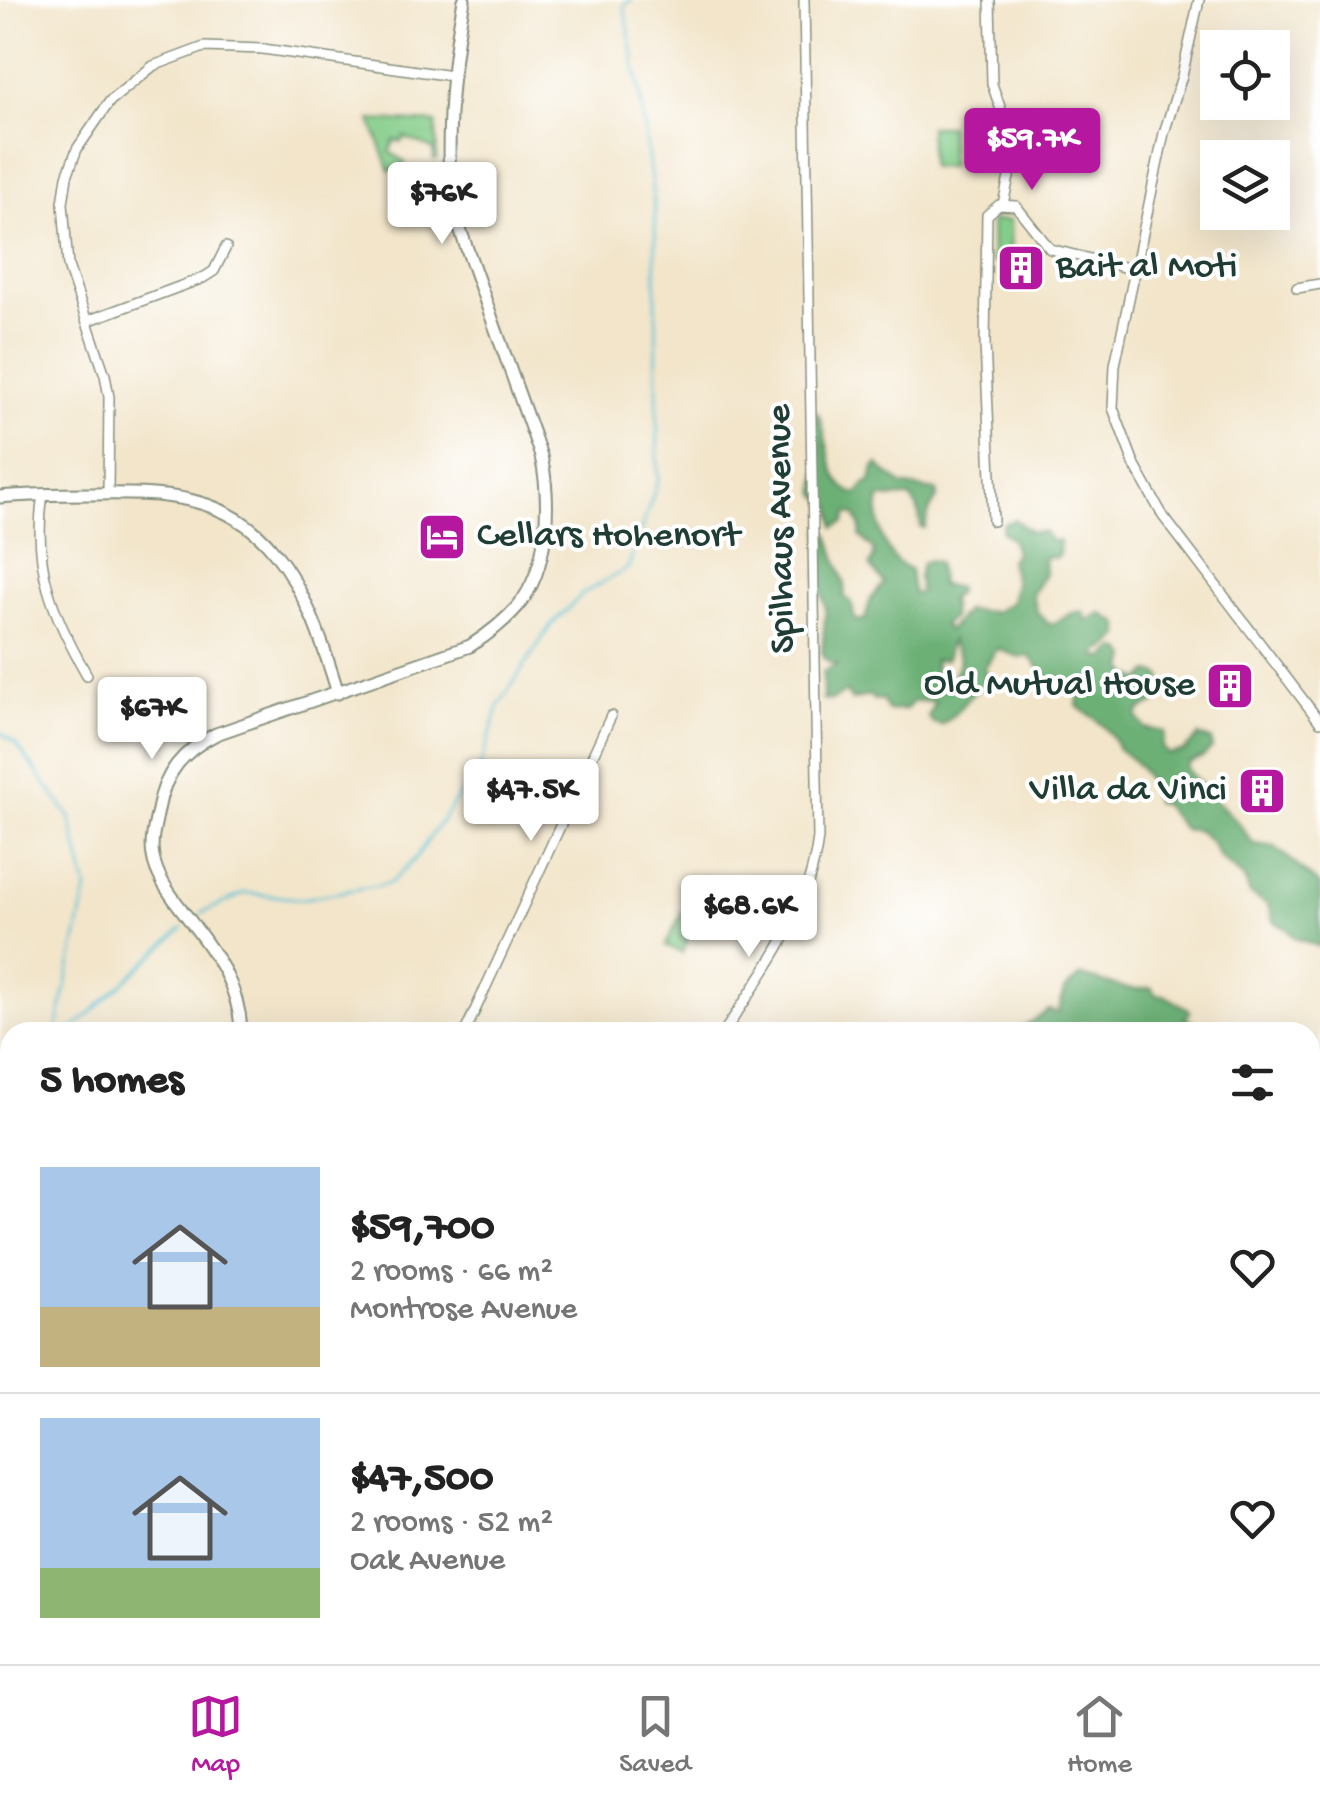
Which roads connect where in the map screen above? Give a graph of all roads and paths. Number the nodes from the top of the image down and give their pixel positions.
1 (464, 0) edge
2 (804, 0) edge
3 (990, 0) edge
4 (1199, 0) edge
5 (452, 76) junction
6 (1003, 204) junction
7 (226, 247) dead end
8 (1136, 270) junction
9 (1320, 284) edge
10 (1297, 288) dead end
11 (87, 320) junction
12 (43, 494) junction
13 (108, 494) junction
14 (0, 496) edge
15 (992, 521) dead end
16 (87, 675) dead end
17 (338, 692) junction
18 (610, 716) dead end
19 (1320, 722) edge
20 (241, 1022) edge
21 (470, 1022) edge
22 (731, 1022) edge

1 - 5 street
2 - 22 street, Spilhaus Avenue
3 - 6 street
4 - 8 street
5 - 11 street
5 - 17 street
6 - 8 street
6 - 15 street
7 - 11 street
8 - 19 street
9 - 10 street
11 - 13 street
12 - 13 street
12 - 14 street
12 - 16 street
13 - 17 street
17 - 20 street
18 - 21 street

